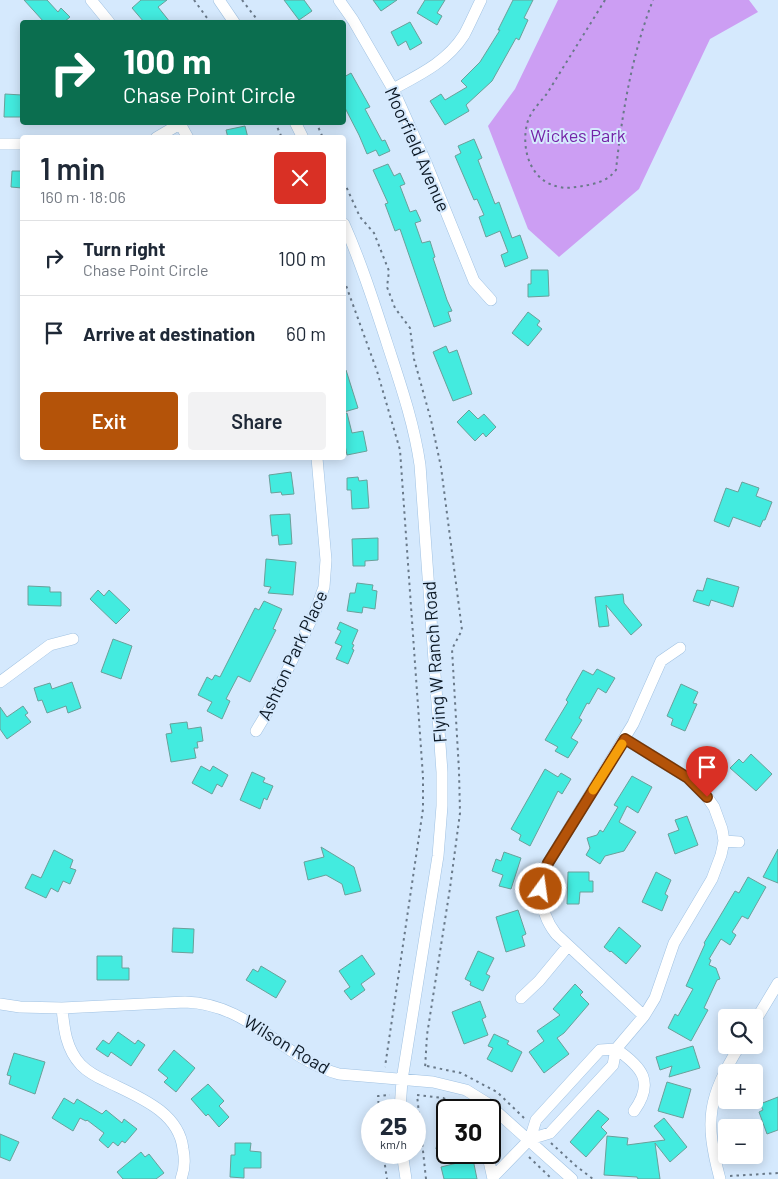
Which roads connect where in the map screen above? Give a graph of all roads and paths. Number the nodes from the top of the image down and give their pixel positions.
1 (91, 0) edge
2 (194, 0) edge
3 (219, 0) edge
4 (242, 0) edge
5 (339, 0) edge
6 (481, 0) edge
7 (604, 0) edge
8 (652, 0) edge
9 (107, 20) edge
10 (209, 20) edge
11 (233, 20) edge
12 (257, 20) edge
13 (348, 23) edge
14 (393, 89) junction
15 (178, 125) edge
16 (161, 135) edge
17 (0, 144) edge
18 (20, 144) edge
19 (346, 229) edge
20 (346, 286) edge
21 (491, 300) dead end
22 (317, 460) edge
23 (72, 639) dead end
24 (680, 648) dead end
25 (0, 682) edge
26 (256, 731) dead end
27 (625, 739) junction
28 (724, 841) junction
29 (739, 842) dead end
30 (568, 946) junction
31 (778, 983) edge
32 (521, 998) dead end
33 (0, 1004) edge
34 (62, 1008) junction
35 (762, 1009) edge
36 (644, 1016) junction
37 (616, 1049) junction
38 (735, 1054) edge
39 (382, 1078) junction
40 (402, 1080) junction
41 (401, 1099) edge
42 (446, 1099) edge
43 (634, 1111) dead end
44 (530, 1139) junction
45 (385, 1164) edge
46 (404, 1164) edge
47 (490, 1164) edge
48 (778, 1173) edge
49 (493, 1178) edge
50 (720, 1178) edge
51 (181, 1179) edge
52 (387, 1179) edge
53 (406, 1179) edge
54 (426, 1179) edge
55 (572, 1179) edge

1 - 9 street
2 - 10 path
3 - 11 street
4 - 12 path
5 - 13 street, Moorfield Avenue
6 - 14 street
7 - 8 path
13 - 14 street, Moorfield Avenue
14 - 21 street, Moorfield Avenue
15 - 16 street
17 - 18 street
19 - 40 street, Flying W Ranch Road
20 - 39 path
22 - 26 street, Ashton Park Place
23 - 25 street
24 - 27 street
27 - 28 street
27 - 30 street
28 - 29 street
28 - 36 street
30 - 32 street
30 - 36 street
31 - 35 street
33 - 34 street, Wilson Road
34 - 39 street, Wilson Road
34 - 51 street
36 - 37 street
37 - 43 street
37 - 44 street
37 - 44 street
38 - 50 street
39 - 40 street, Wilson Road
40 - 41 street, Flying W Ranch Road
40 - 44 street, Wilson Road
42 - 54 path
44 - 49 street
44 - 55 street, Wilson Road
45 - 52 path
46 - 53 street
47 - 49 street
48 - 50 path

